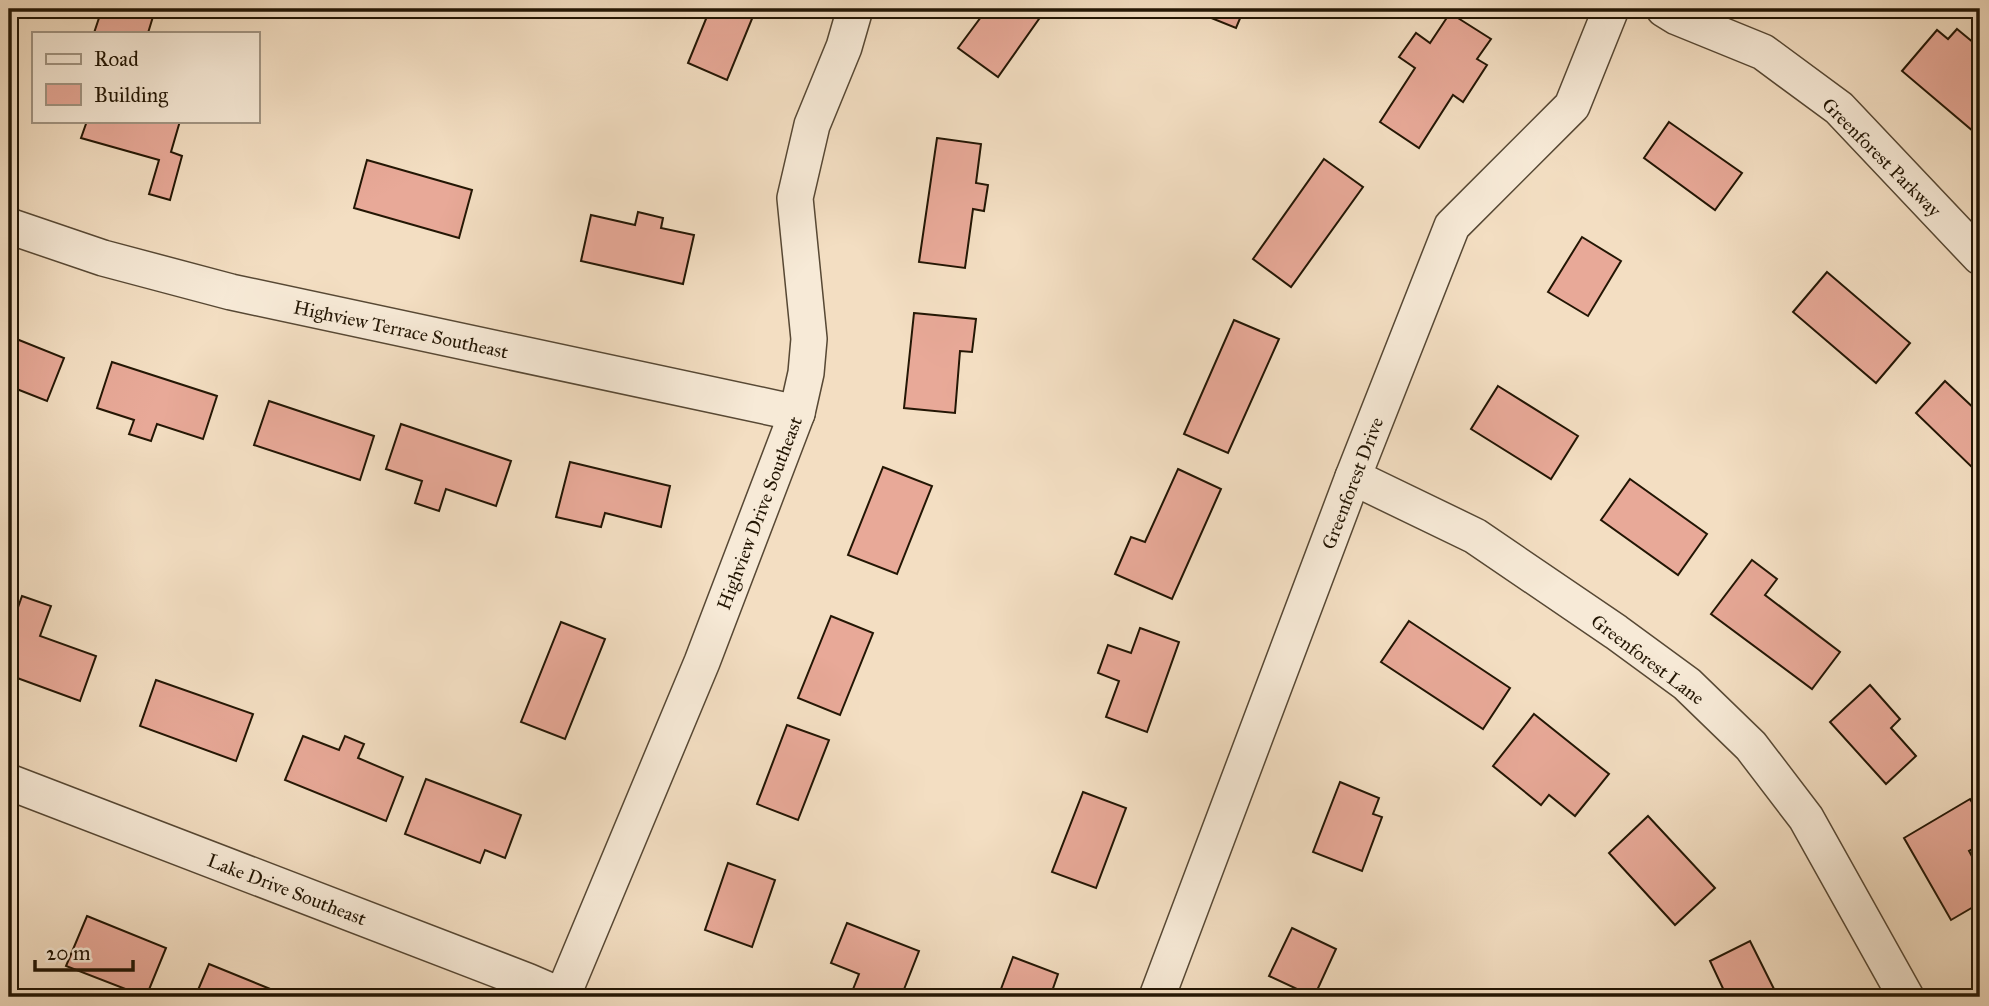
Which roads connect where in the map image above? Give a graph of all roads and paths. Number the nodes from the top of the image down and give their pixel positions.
1 (855, 9) edge
2 (1611, 9) edge
3 (1664, 9) edge
4 (9, 226) edge
5 (1980, 257) edge
6 (797, 413) junction
7 (1353, 477) junction
8 (9, 782) edge
9 (563, 997) edge
10 (1157, 997) edge
11 (1906, 997) edge

1 - 6 street, Highview Drive Southeast
2 - 7 street, Greenforest Drive
3 - 5 street, Greenforest Parkway
4 - 6 street, Highview Terrace Southeast
6 - 9 street, Highview Drive Southeast
7 - 10 street, Greenforest Drive
7 - 11 street, Greenforest Lane
8 - 9 street, Lake Drive Southeast

